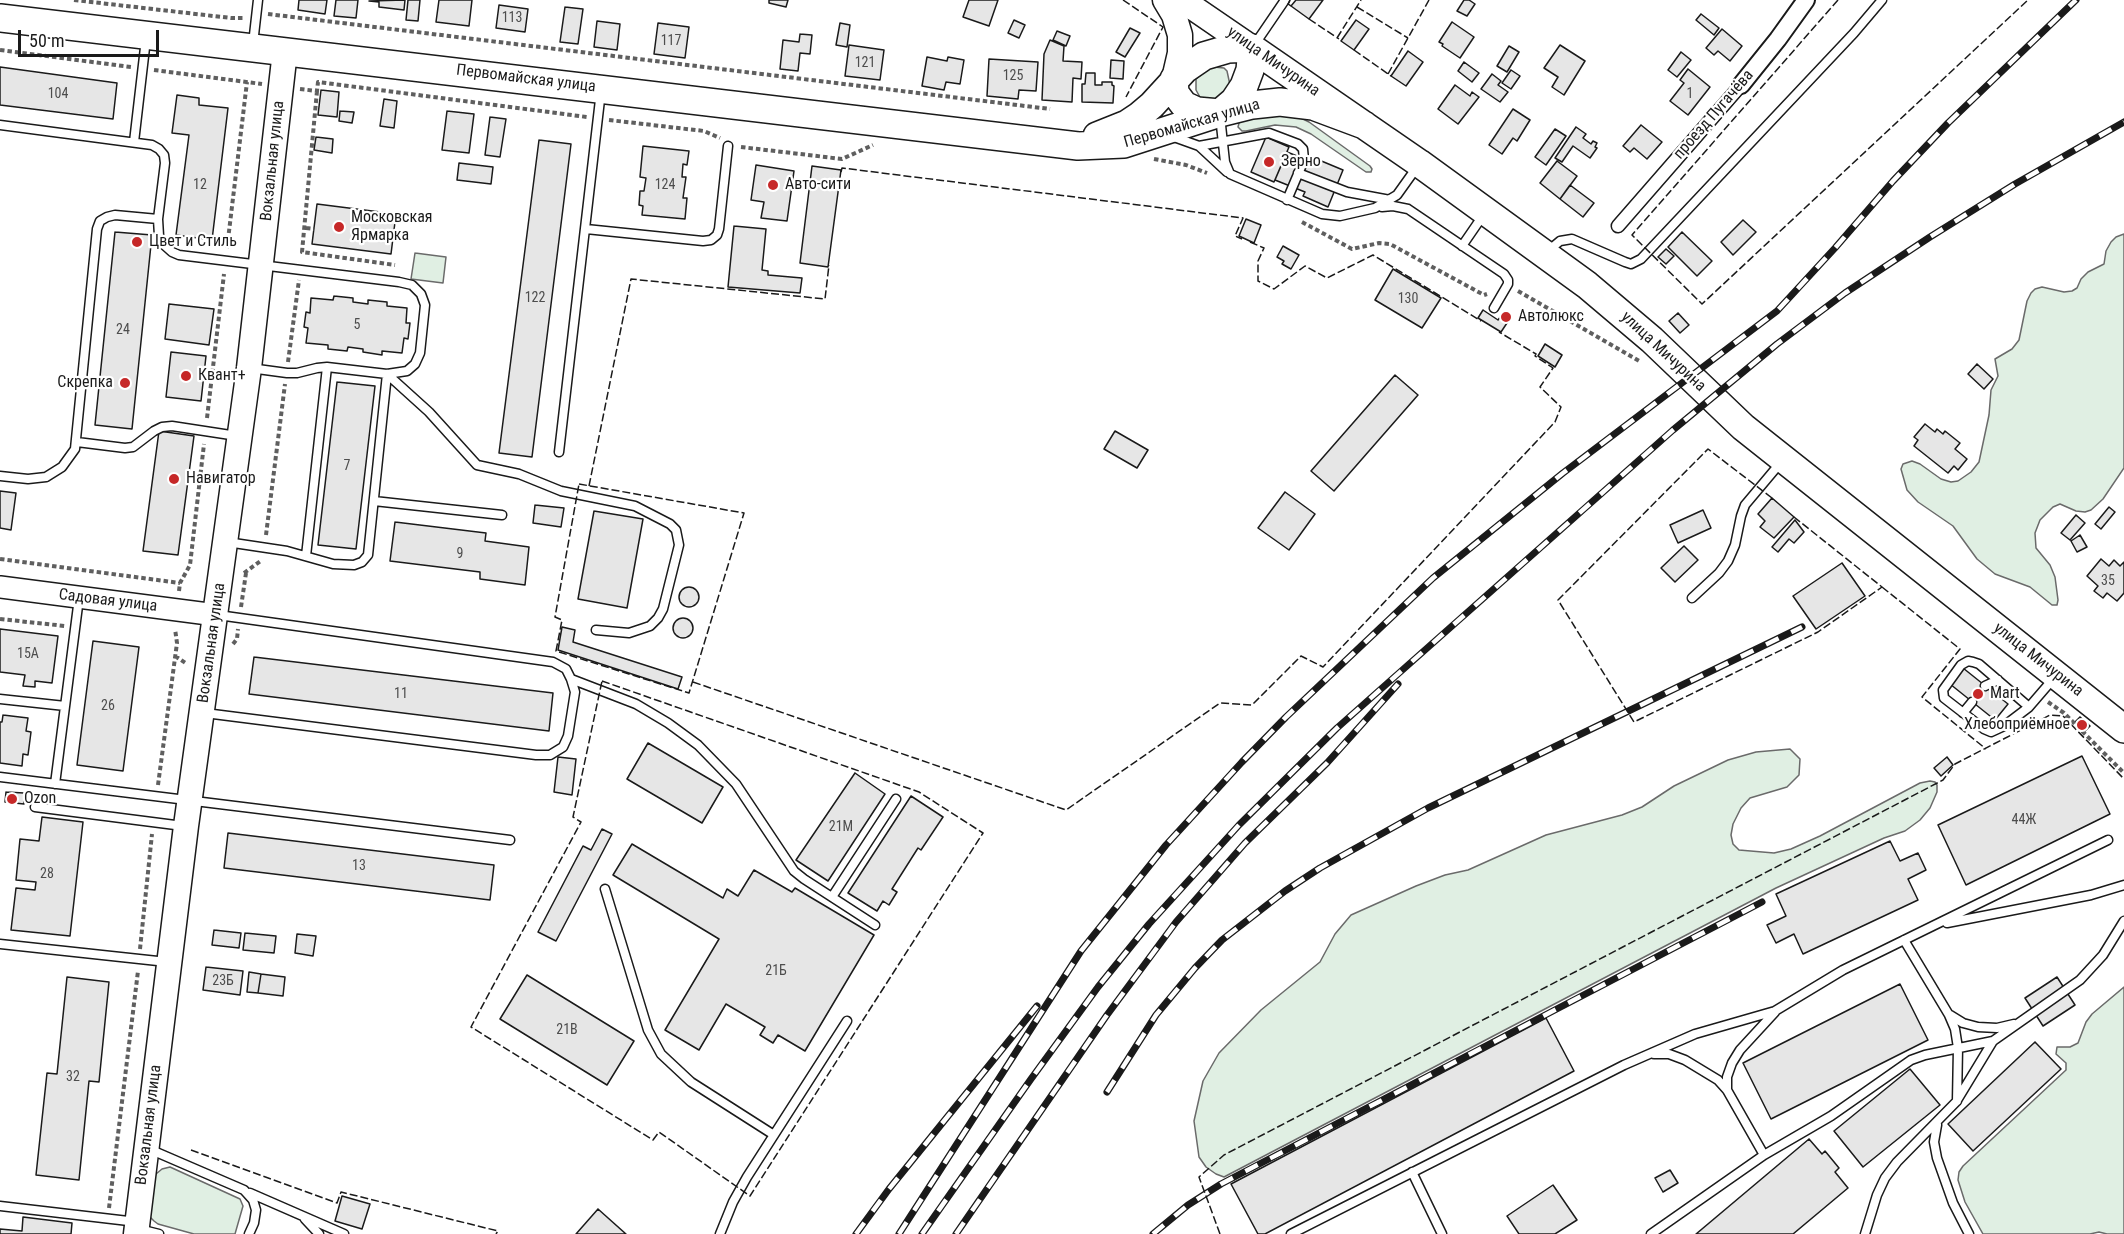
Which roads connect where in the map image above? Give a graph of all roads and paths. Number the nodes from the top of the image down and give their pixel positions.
1 (74, 0) edge
2 (258, 0) edge
3 (1166, 0) edge
4 (1182, 0) edge
5 (1285, 0) edge
6 (1806, 0) edge
7 (1882, 0) edge
8 (0, 18) edge
9 (256, 18) junction
10 (146, 35) junction
11 (252, 48) junction
12 (1252, 48) junction
13 (0, 50) edge
14 (285, 51) junction
15 (142, 69) junction
16 (1174, 79) junction
17 (247, 82) junction
18 (1741, 86) joint
19 (281, 87) junction
20 (602, 88) junction
21 (318, 91) junction
22 (1050, 109) dead end
23 (1220, 112) junction
24 (598, 118) junction
25 (0, 125) edge
26 (1364, 125) junction
27 (1113, 131) junction
28 (134, 142) junction
29 (725, 142) joint
30 (1223, 142) junction
31 (1051, 143) junction
32 (874, 144) dead end
33 (739, 146) dead end
34 (1153, 146) junction
35 (1199, 146) junction
36 (1419, 163) junction
37 (1298, 173) junction
38 (1230, 174) junction
39 (1212, 175) dead end
40 (1404, 187) junction
41 (1287, 200) junction
42 (1391, 200) junction
43 (1376, 208) junction
44 (1408, 209) junction
45 (1486, 211) junction
46 (158, 219) junction
47 (1302, 222) dead end
48 (1618, 226) dead end
49 (306, 228) junction
50 (314, 230) dead end
51 (586, 230) junction
52 (1462, 246) junction
53 (303, 252) junction
54 (1546, 254) junction
55 (226, 260) junction
56 (262, 265) junction
57 (394, 265) dead end
58 (300, 270) junction
59 (1505, 291) junction
60 (1494, 308) dead end
61 (327, 367) junction
62 (1649, 367) dead end
63 (249, 368) junction
64 (286, 373) junction
65 (387, 374) junction
66 (206, 432) junction
67 (240, 436) junction
68 (77, 442) junction
69 (559, 452) dead end
70 (1784, 459) junction
71 (0, 476) edge
72 (374, 501) junction
73 (502, 515) dead end
74 (226, 542) junction
75 (264, 548) junction
76 (306, 556) junction
77 (0, 559) edge
78 (234, 571) junction
79 (180, 583) junction
80 (0, 587) edge
81 (79, 598) junction
82 (1692, 598) dead end
83 (176, 610) junction
84 (216, 615) junction
85 (240, 618) junction
86 (596, 630) dead end
87 (571, 679) junction
88 (1998, 680) junction
89 (2048, 685) junction
90 (1985, 686) dead end
91 (0, 699) edge
92 (1972, 702) dead end
93 (65, 706) junction
94 (2029, 707) junction
95 (201, 713) junction
96 (1963, 713) junction
97 (2124, 729) edge
98 (2124, 773) edge
99 (0, 777) edge
100 (55, 784) junction
101 (156, 795) junction
102 (896, 799) dead end
103 (190, 800) junction
104 (35, 807) dead end
105 (154, 822) junction
106 (186, 826) junction
107 (510, 840) dead end
108 (2108, 840) dead end
109 (2124, 885) edge
110 (605, 890) dead end
111 (832, 897) junction
112 (2124, 921) edge
113 (876, 925) dead end
114 (1934, 925) junction
115 (1904, 940) junction
116 (0, 944) edge
117 (139, 960) junction
118 (170, 963) junction
119 (1775, 1011) junction
120 (1949, 1015) junction
121 (847, 1021) dead end
122 (2020, 1022) junction
123 (1993, 1041) junction
124 (1958, 1048) junction
125 (1650, 1054) junction
126 (1727, 1090) junction
127 (1956, 1102) junction
128 (1939, 1120) junction
129 (774, 1135) junction
130 (146, 1147) junction
131 (1764, 1155) junction
132 (1412, 1172) junction
133 (244, 1190) junction
134 (0, 1206) edge
135 (302, 1217) junction
136 (108, 1218) junction
137 (142, 1230) edge
138 (249, 1234) edge
139 (319, 1234) edge
140 (344, 1234) edge
141 (720, 1234) edge
142 (1291, 1234) edge
143 (1442, 1234) edge
144 (1651, 1234) edge
145 (1865, 1234) edge
146 (1969, 1234) edge

1 - 9 path
2 - 9 lane
3 - 16 main road
4 - 12 main road, улица Мичурина
5 - 12 lane
6 - 18 street, проезд Пугачёва
7 - 54 lane
8 - 10 main road, Первомайская улица
9 - 11 lane
9 - 22 path
10 - 11 main road, Первомайская улица
10 - 15 lane
11 - 14 main road, Первомайская улица
12 - 16 main road, Первомайская улица
12 - 23 main road
12 - 26 main road, улица Мичурина
13 - 15 path
14 - 19 main road, Вокзальная улица
14 - 20 main road, Первомайская улица
15 - 17 path
15 - 28 lane
16 - 23 main road
16 - 27 main road, Первомайская улица
17 - 19 path
17 - 55 path
18 - 48 street, проезд Пугачёва
19 - 21 path
19 - 56 main road, Вокзальная улица
20 - 24 lane
20 - 31 main road, Первомайская улица
21 - 24 path
21 - 49 path
23 - 26 main road, Первомайская улица
23 - 30 lane
23 - 34 main road, Первомайская улица
24 - 29 path
24 - 51 lane
25 - 28 lane
26 - 36 main road, улица Мичурина
27 - 31 main road, Первомайская улица
27 - 34 lane
28 - 46 lane
29 - 51 lane
30 - 35 lane
30 - 37 lane
30 - 38 lane
31 - 34 main road, Первомайская улица
32 - 33 path
34 - 35 lane
34 - 39 path
35 - 38 lane
36 - 40 lane
36 - 45 main road, улица Мичурина
37 - 41 lane
37 - 42 lane
38 - 41 lane
40 - 42 lane
40 - 44 lane
41 - 43 lane
42 - 43 lane
43 - 44 lane
44 - 52 lane
45 - 52 lane
45 - 54 main road, улица Мичурина
46 - 55 lane
46 - 68 lane
47 - 59 path
49 - 50 path
49 - 53 path
51 - 69 lane
52 - 59 lane
53 - 57 path
53 - 58 path
54 - 70 main road, улица Мичурина
55 - 56 lane
55 - 66 path
56 - 58 lane
56 - 63 main road, Вокзальная улица
58 - 64 path
58 - 65 lane
59 - 60 lane
59 - 62 path
61 - 64 lane
61 - 65 lane
61 - 76 lane
63 - 64 lane
63 - 67 main road, Вокзальная улица
64 - 75 path
65 - 72 lane
65 - 86 lane
66 - 67 lane
66 - 68 lane
66 - 79 path
67 - 74 main road, Вокзальная улица
68 - 71 lane
70 - 82 lane
70 - 89 main road, улица Мичурина
72 - 73 lane
72 - 76 lane
74 - 75 lane
74 - 78 main road, Вокзальная улица
75 - 76 lane
75 - 78 path
77 - 79 path
78 - 84 main road, Вокзальная улица
78 - 85 path
79 - 83 path
80 - 81 street, Садовая улица
81 - 83 street, Садовая улица
81 - 93 lane
83 - 84 street, Садовая улица
83 - 101 path
84 - 85 lane
84 - 95 main road, Вокзальная улица
85 - 87 lane
87 - 95 lane
87 - 111 lane
88 - 90 lane
88 - 94 lane
88 - 96 lane
89 - 94 lane
89 - 97 main road, улица Мичурина
89 - 98 path
91 - 93 lane
92 - 96 lane
93 - 100 lane
94 - 96 lane
95 - 103 main road, Вокзальная улица
99 - 100 lane
100 - 101 lane
101 - 103 lane
102 - 111 lane
103 - 106 main road, Вокзальная улица
103 - 107 lane
104 - 105 lane
105 - 106 lane
105 - 117 path
106 - 118 main road, Вокзальная улица
108 - 114 lane
109 - 114 lane
110 - 129 lane
111 - 113 lane
112 - 122 lane
114 - 115 lane
115 - 119 lane
115 - 120 lane
116 - 117 lane
117 - 118 lane
117 - 136 path
118 - 130 main road, Вокзальная улица
119 - 125 lane
119 - 126 lane
120 - 122 lane
120 - 124 lane
121 - 129 lane
122 - 123 lane
123 - 124 lane
123 - 127 lane
124 - 127 lane
124 - 131 lane
125 - 126 lane
125 - 132 lane
126 - 131 lane
127 - 128 lane
128 - 145 lane
128 - 146 lane
129 - 141 lane
130 - 133 lane
130 - 137 main road, Вокзальная улица
131 - 144 lane
132 - 142 lane
132 - 143 lane
133 - 135 lane
133 - 138 lane
134 - 136 lane
135 - 139 lane
135 - 140 lane
136 - 137 lane

